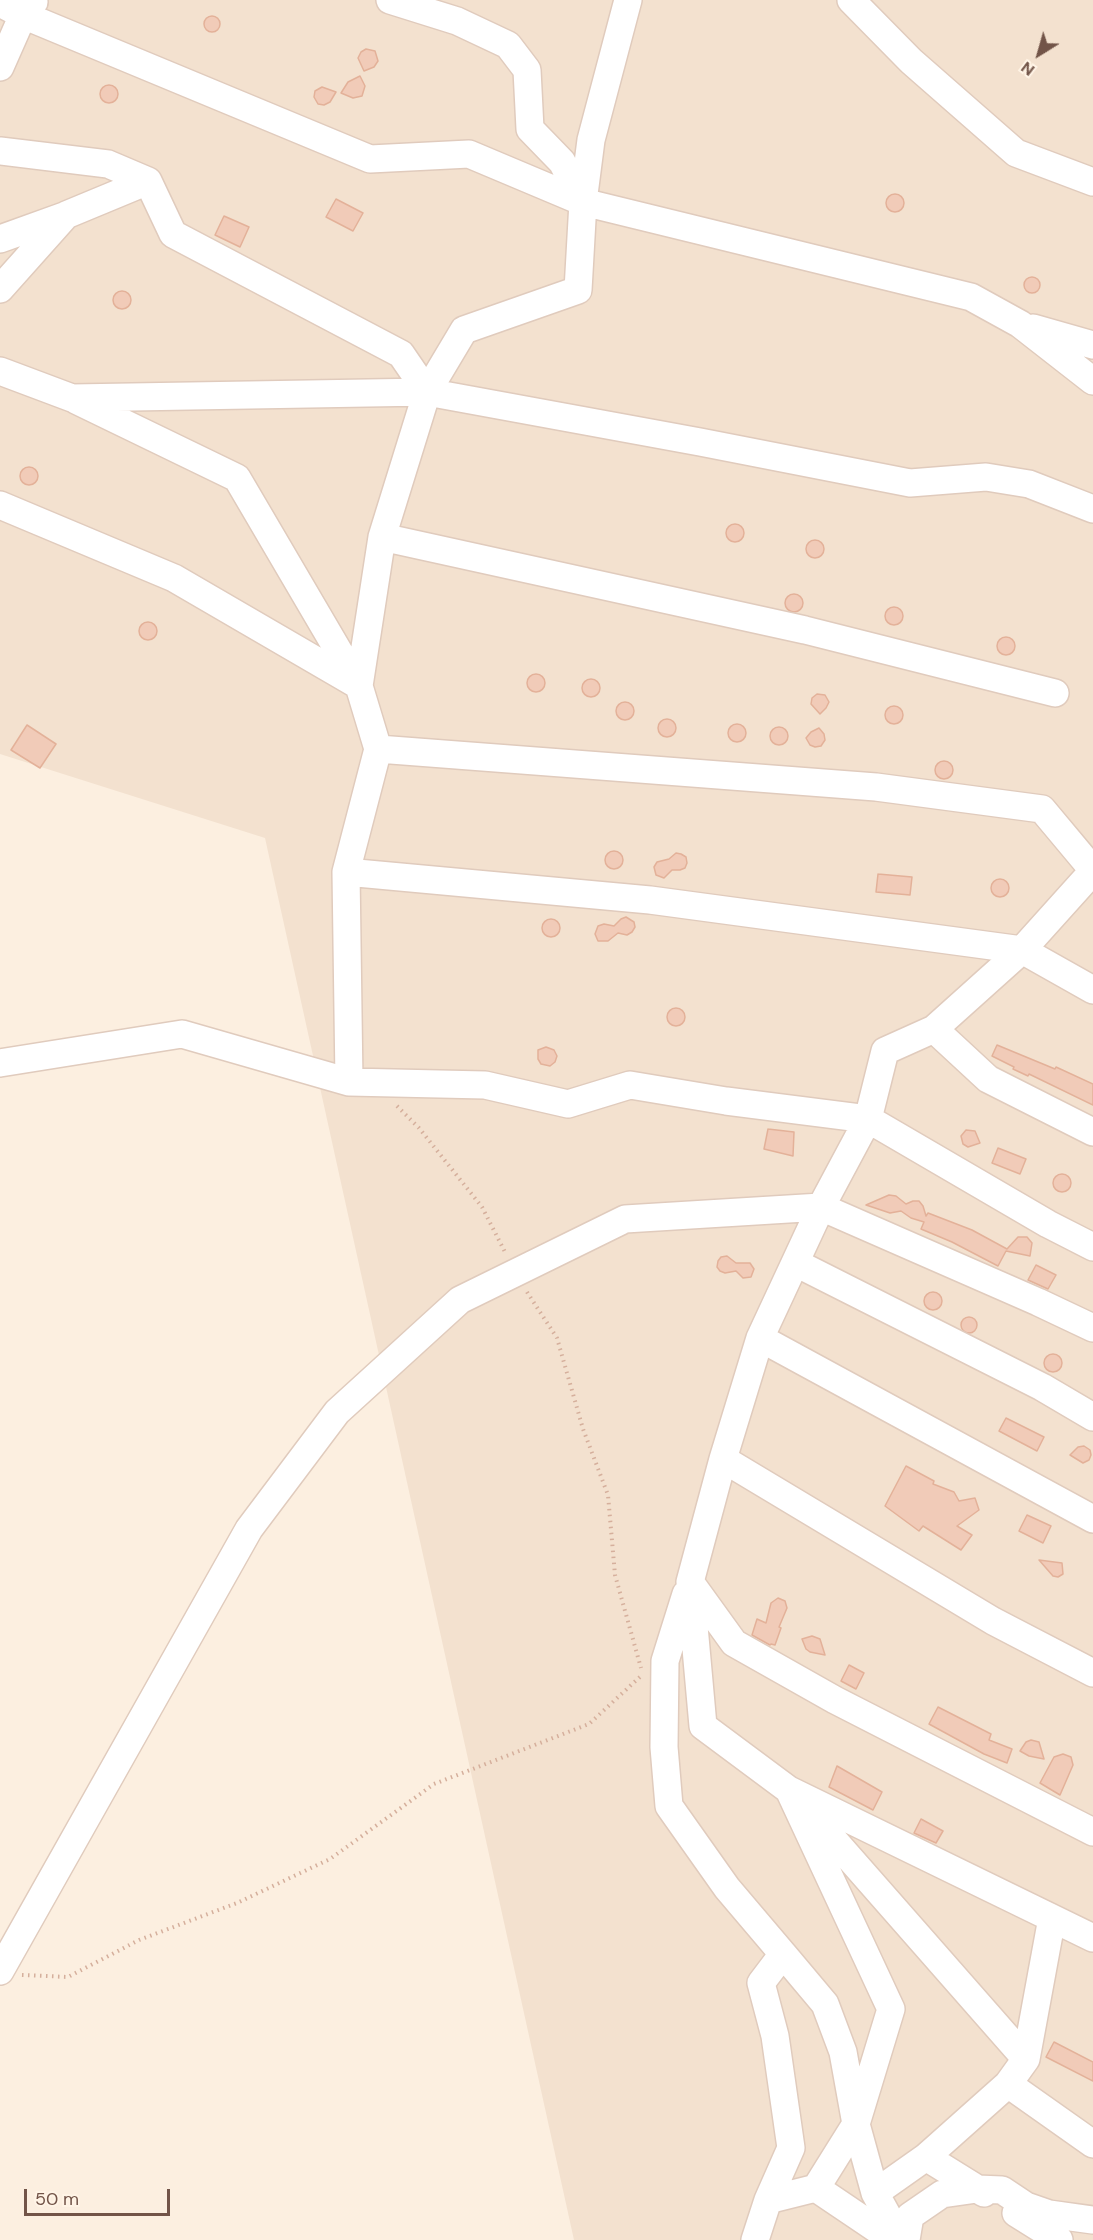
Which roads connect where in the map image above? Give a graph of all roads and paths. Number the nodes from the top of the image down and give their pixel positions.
1 (390, 0) edge
2 (628, 0) edge
3 (851, 0) edge
4 (20, 6) edge
5 (0, 67) edge
6 (0, 151) edge
7 (148, 182) junction
8 (1093, 182) edge
9 (583, 202) junction
10 (66, 215) junction
11 (0, 239) edge
12 (0, 289) edge
13 (1020, 324) junction
14 (1093, 345) edge
15 (0, 371) edge
16 (1093, 381) edge
17 (427, 392) junction
18 (72, 398) junction
19 (0, 505) edge
20 (1093, 509) edge
21 (382, 537) junction
22 (359, 686) junction
23 (1055, 693) dead end
24 (378, 749) junction
25 (1093, 871) edge
26 (346, 872) junction
27 (1022, 950) junction
28 (1093, 990) edge
29 (934, 1029) junction
30 (0, 1063) edge
31 (361, 1082) junction
32 (868, 1119) junction
33 (1093, 1132) edge
34 (821, 1207) junction
35 (1093, 1247) edge
36 (796, 1263) junction
37 (515, 1273) junction
38 (1093, 1328) edge
39 (760, 1338) junction
40 (1093, 1417) edge
41 (723, 1459) junction
42 (1093, 1519) edge
43 (690, 1582) junction
44 (1093, 1673) edge
45 (643, 1674) junction
46 (643, 1685) dead end
47 (789, 1790) junction
48 (1093, 1832) edge
49 (1052, 1918) junction
50 (1093, 1938) edge
51 (783, 1954) junction
52 (6, 1973) edge
53 (1026, 2059) junction
54 (1008, 2084) junction
55 (856, 2124) junction
56 (1093, 2144) edge
57 (926, 2157) junction
58 (816, 2188) junction
59 (976, 2188) junction
60 (875, 2193) junction
61 (768, 2200) junction
62 (1093, 2220) edge
63 (755, 2240) edge
64 (894, 2240) edge
65 (901, 2240) edge
66 (906, 2240) edge
67 (1059, 2240) edge

1 - 9 street
2 - 9 street
3 - 8 street
4 - 5 street
4 - 9 street
6 - 7 street
7 - 10 street
7 - 17 street
9 - 13 street
9 - 17 street
10 - 11 street
10 - 12 street
13 - 14 street
13 - 16 street
15 - 18 street
17 - 18 street
17 - 20 street
17 - 21 street
18 - 22 street
19 - 22 street
21 - 22 street
21 - 23 street
22 - 24 street
24 - 25 street
24 - 26 street
25 - 27 street
26 - 27 street
26 - 31 street
27 - 28 street
27 - 29 street
29 - 32 street
29 - 33 street
30 - 31 street
31 - 32 street
31 - 37 path
32 - 34 street
32 - 35 street
34 - 36 street
34 - 37 street
34 - 38 street
36 - 39 street
36 - 40 street
37 - 45 path
37 - 52 street
39 - 41 street
39 - 42 street
41 - 43 street
41 - 44 street
43 - 47 street
43 - 48 street
43 - 51 street
45 - 46 path
45 - 52 path
47 - 49 street
47 - 53 street
47 - 55 street
49 - 50 street
49 - 53 street
51 - 55 street
51 - 61 street
53 - 54 street
54 - 56 street
54 - 57 street
55 - 58 street
55 - 60 street
57 - 59 street
57 - 60 street
58 - 61 street
58 - 64 street
59 - 62 street
59 - 66 street
59 - 67 street
60 - 65 street
61 - 63 street

